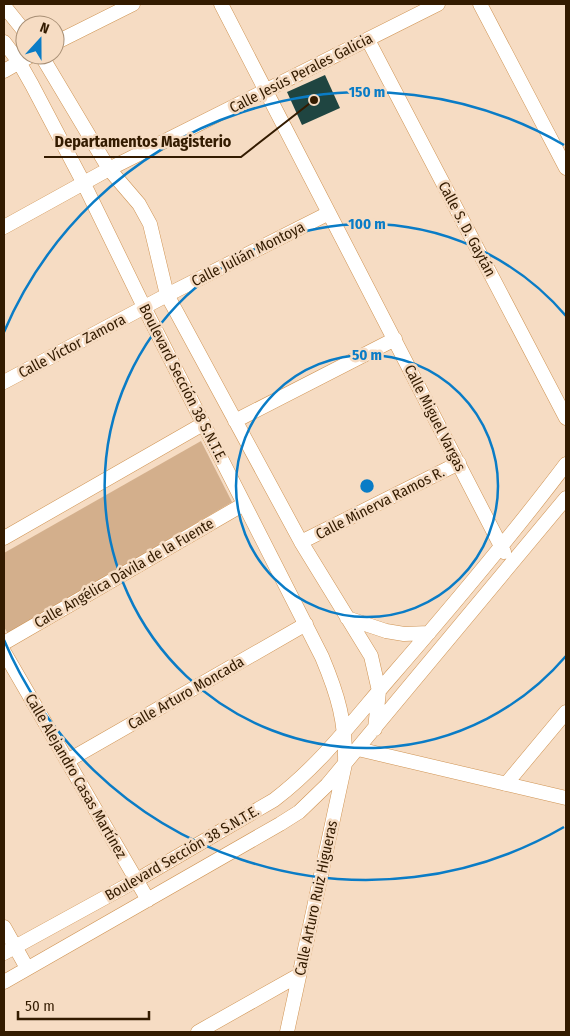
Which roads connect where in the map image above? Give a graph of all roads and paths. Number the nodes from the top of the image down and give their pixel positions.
1 (133, 4) edge
2 (221, 4) edge
3 (438, 4) edge
4 (480, 4) edge
5 (4, 6) edge
6 (15, 20) edge
7 (65, 38) edge
8 (368, 40) junction
9 (4, 42) edge
10 (15, 57) edge
11 (15, 64) edge
12 (21, 65) edge
13 (47, 65) edge
14 (4, 71) edge
15 (266, 91) junction
16 (566, 168) edge
17 (109, 169) junction
18 (83, 182) junction
19 (329, 213) junction
20 (4, 227) edge
21 (168, 295) junction
22 (144, 307) junction
23 (395, 339) junction
24 (4, 382) edge
25 (566, 418) edge
26 (235, 420) junction
27 (203, 424) junction
28 (459, 463) junction
29 (566, 464) edge
30 (566, 498) edge
31 (244, 504) junction
32 (4, 538) edge
33 (301, 542) junction
34 (501, 545) junction
35 (511, 565) junction
36 (347, 618) junction
37 (306, 624) junction
38 (429, 634) junction
39 (4, 643) edge
40 (4, 652) edge
41 (379, 691) junction
42 (566, 712) edge
43 (375, 729) junction
44 (345, 733) junction
45 (358, 749) junction
46 (67, 761) junction
47 (345, 764) junction
48 (506, 784) junction
49 (566, 798) edge
50 (137, 880) junction
51 (148, 900) junction
52 (4, 927) edge
53 (9, 950) edge
54 (27, 968) junction
55 (299, 975) junction
56 (4, 982) edge
57 (198, 1032) edge
58 (286, 1032) edge

1 - 7 street
2 - 15 street, Calle Miguel Vargas
3 - 8 street, Calle Jesús Perales Galicia
4 - 16 street
5 - 6 street
8 - 15 street, Calle Jesús Perales Galicia
8 - 25 street, Calle S. D. Gaytán
9 - 10 street, Boulevard Sección 38 S.N.T.E.
11 - 14 street
12 - 18 street, Boulevard Sección 38 S.N.T.E.
13 - 17 street, Boulevard Sección 38 S.N.T.E.
15 - 17 street, Calle Jesús Perales Galicia
15 - 19 street, Calle Miguel Vargas
17 - 18 street, Calle Jesús Perales Galicia
17 - 21 street, Boulevard Sección 38 S.N.T.E.
18 - 20 street, Calle Jesús Perales Galicia
18 - 22 street, Boulevard Sección 38 S.N.T.E.
19 - 21 street, Calle Julián Montoya
19 - 23 street, Calle Miguel Vargas
21 - 22 street, Calle Víctor Zamora
21 - 26 street, Boulevard Sección 38 S.N.T.E.
22 - 24 street, Calle Víctor Zamora
22 - 27 street, Boulevard Sección 38 S.N.T.E.
23 - 26 street
23 - 28 street, Calle Miguel Vargas
26 - 33 street, Boulevard Sección 38 S.N.T.E.
27 - 31 street, Boulevard Sección 38 S.N.T.E.
27 - 32 street
28 - 33 street, Calle Minerva Ramos R.
28 - 34 street, Calle Miguel Vargas
29 - 34 street, Boulevard Sección 38 S.N.T.E.
30 - 35 street, Boulevard Sección 38 S.N.T.E.
31 - 37 street, Boulevard Sección 38 S.N.T.E.
31 - 39 street, Calle Angélica Dávila de la Fuente
33 - 36 street, Boulevard Sección 38 S.N.T.E.
34 - 35 street, Calle Miguel Vargas
34 - 38 street, Boulevard Sección 38 S.N.T.E.
35 - 43 street, Boulevard Sección 38 S.N.T.E.
36 - 38 street
36 - 41 street, Boulevard Sección 38 S.N.T.E.
37 - 44 street, Boulevard Sección 38 S.N.T.E.
37 - 46 street, Calle Arturo Moncada
38 - 41 street, Boulevard Sección 38 S.N.T.E.
40 - 46 street, Calle Alejandro Casas Martínez
41 - 43 street, Boulevard Sección 38 S.N.T.E.
41 - 44 street, Boulevard Sección 38 S.N.T.E.
42 - 48 street
43 - 45 street, Boulevard Sección 38 S.N.T.E.
44 - 47 street, Boulevard Sección 38 S.N.T.E.
44 - 50 street, Boulevard Sección 38 S.N.T.E.
45 - 47 street, Boulevard Sección 38 S.N.T.E.
45 - 48 street
46 - 50 street, Calle Alejandro Casas Martínez
47 - 51 street, Boulevard Sección 38 S.N.T.E.
47 - 55 street, Calle Arturo Ruiz Higueras
48 - 49 street
50 - 51 street, Calle Alejandro Casas Martínez
50 - 53 street, Boulevard Sección 38 S.N.T.E.
51 - 54 street, Boulevard Sección 38 S.N.T.E.
52 - 53 street
53 - 54 street
54 - 56 street, Boulevard Sección 38 S.N.T.E.
55 - 57 street
55 - 58 street, Calle Arturo Ruiz Higueras

